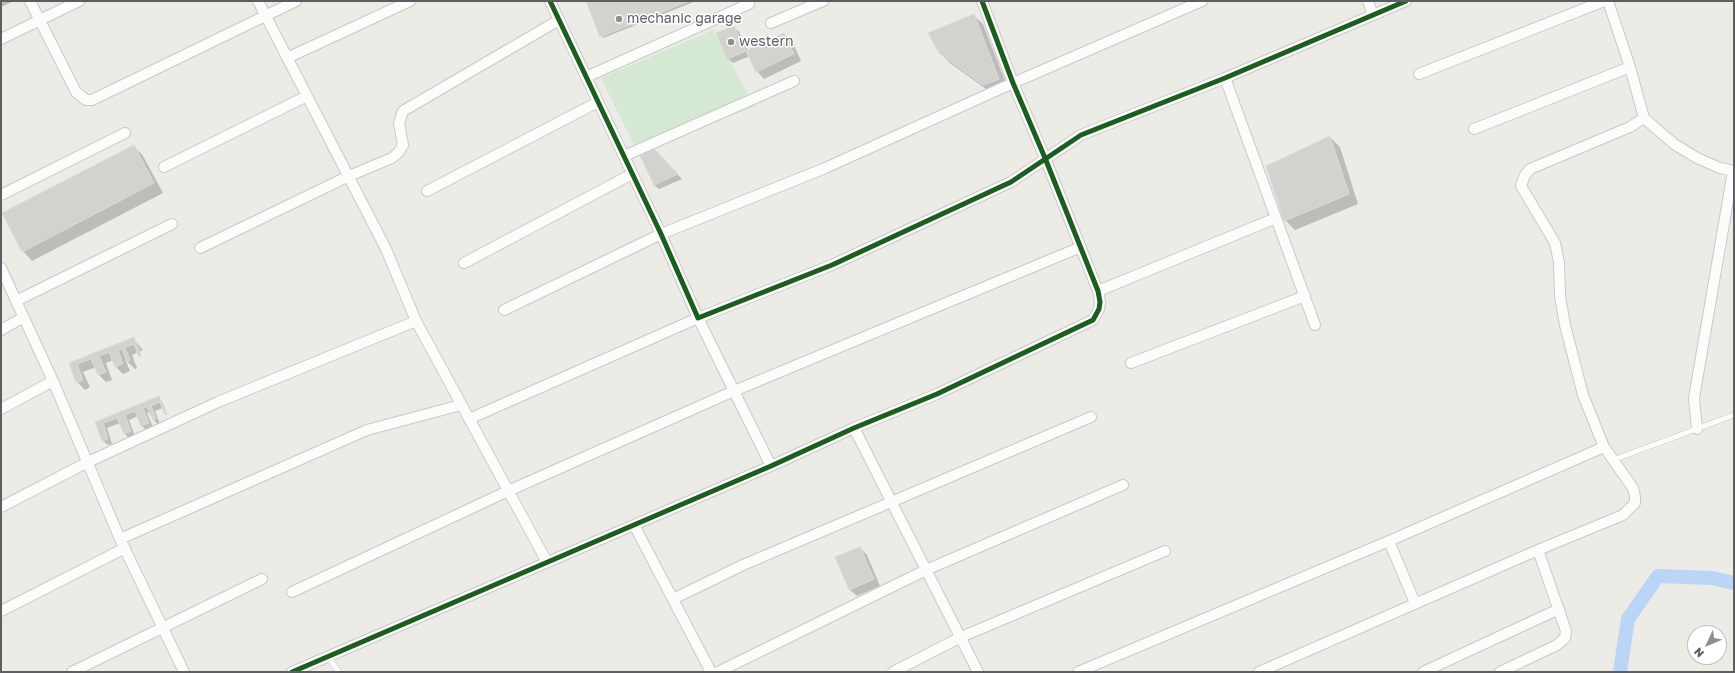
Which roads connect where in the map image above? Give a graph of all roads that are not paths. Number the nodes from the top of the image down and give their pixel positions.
1 (30, 1) edge
2 (79, 1) edge
3 (258, 1) edge
4 (296, 1) edge
5 (410, 1) edge
6 (550, 1) edge
7 (823, 1) edge
8 (982, 1) edge
9 (1202, 1) edge
10 (1368, 1) edge
11 (1406, 1) edge
12 (1604, 1) edge
13 (1608, 1) edge
14 (749, 4) dead end
15 (264, 15) junction
16 (1373, 15) junction
17 (39, 19) junction
18 (559, 20) junction
19 (771, 23) dead end
20 (1, 39) edge
21 (287, 58) junction
22 (1630, 67) junction
23 (1419, 74) dead end
24 (586, 77) junction
25 (1225, 78) junction
26 (794, 81) dead end
27 (1013, 83) junction
28 (307, 96) junction
29 (598, 102) junction
30 (1644, 118) junction
31 (1474, 129) dead end
32 (125, 133) dead end
33 (624, 156) junction
34 (1046, 158) junction
35 (164, 167) dead end
36 (1734, 171) edge
37 (632, 174) junction
38 (349, 176) junction
39 (427, 191) dead end
40 (1, 195) edge
41 (1276, 218) junction
42 (172, 224) dead end
43 (661, 234) junction
44 (1081, 247) junction
45 (200, 248) dead end
46 (464, 263) dead end
47 (1, 268) edge
48 (1098, 290) junction
49 (1305, 296) junction
50 (16, 301) junction
51 (504, 310) dead end
52 (24, 317) junction
53 (698, 318) junction
54 (416, 321) junction
55 (1315, 325) dead end
56 (1, 330) edge
57 (1131, 363) dead end
58 (53, 381) junction
59 (734, 391) junction
60 (461, 405) junction
61 (1, 409) edge
62 (1734, 415) edge
63 (1091, 417) dead end
64 (469, 419) junction
65 (854, 428) junction
66 (1698, 429) junction
67 (1604, 447) junction
68 (1613, 460) junction
69 (88, 462) junction
70 (771, 466) junction
71 (1123, 485) dead end
72 (508, 491) junction
73 (892, 502) junction
74 (1, 507) edge
75 (634, 525) junction
76 (1389, 541) junction
77 (122, 544) junction
78 (1538, 550) junction
79 (1165, 551) dead end
80 (547, 562) junction
81 (926, 570) junction
82 (262, 579) dead end
83 (292, 592) dead end
84 (673, 599) junction
85 (1415, 603) junction
86 (1559, 609) junction
87 (1, 611) edge
88 (162, 627) junction
89 (961, 637) junction
90 (328, 656) junction
91 (72, 672) edge
92 (184, 672) edge
93 (292, 672) edge
94 (339, 672) edge
95 (711, 672) edge
96 (718, 672) edge
97 (893, 672) edge
98 (978, 672) edge
99 (1078, 672) edge
100 (1259, 672) edge
101 (1423, 672) edge
102 (1500, 672) edge

1 - 17 street
2 - 17 street
3 - 15 street
4 - 15 street
5 - 21 street
6 - 18 street
7 - 19 street
8 - 27 street
9 - 27 street
10 - 16 street
11 - 16 street
12 - 23 street
13 - 22 street
14 - 24 street
15 - 17 street
15 - 21 street
16 - 25 street
17 - 20 street
18 - 24 street
18 - 38 street
21 - 28 street
22 - 30 street
22 - 31 street
24 - 29 street
25 - 34 street
25 - 41 street
26 - 33 street
27 - 34 street
27 - 43 street
28 - 35 street
28 - 38 street
29 - 33 street
29 - 39 street
30 - 36 street
30 - 67 street
32 - 40 street
33 - 37 street
34 - 44 street
34 - 53 street
36 - 66 street
37 - 43 street
37 - 46 street
38 - 45 street
38 - 54 street
41 - 48 street
41 - 49 street
42 - 50 street
43 - 51 street
43 - 53 street
44 - 48 street
44 - 59 street
47 - 50 street
48 - 65 street
49 - 55 street
49 - 57 street
50 - 52 street
52 - 56 street
52 - 58 street
53 - 59 street
53 - 64 street
54 - 60 street
54 - 69 street
58 - 61 street
58 - 69 street
59 - 70 street
59 - 72 street
60 - 64 street
60 - 77 street
62 - 66 lane
63 - 73 street
64 - 72 street
65 - 70 street
65 - 73 street
66 - 68 lane
67 - 68 street
67 - 76 street
68 - 78 street
69 - 74 street
69 - 77 street
70 - 75 street
71 - 81 street
72 - 80 street
72 - 83 street
73 - 81 street
73 - 84 street
75 - 80 street
75 - 84 street
76 - 85 street
76 - 99 street
77 - 87 street
77 - 88 street
78 - 85 street
78 - 86 street
79 - 89 street
80 - 90 street
81 - 89 street
81 - 96 street
82 - 88 street
84 - 95 street
85 - 100 street
86 - 101 street
86 - 102 street
88 - 91 street
88 - 92 street
89 - 97 street
89 - 98 street
90 - 93 street
90 - 94 lane

